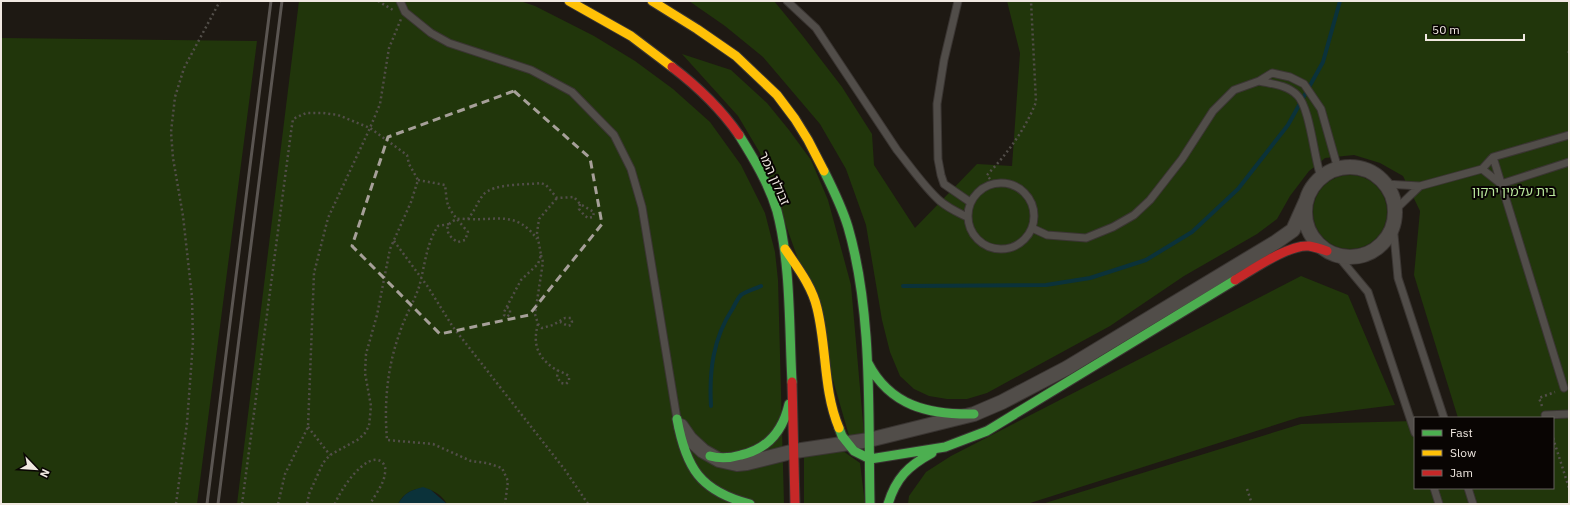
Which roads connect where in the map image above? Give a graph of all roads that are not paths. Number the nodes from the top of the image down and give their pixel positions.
1 (400, 1) edge
2 (569, 1) edge
3 (652, 1) edge
4 (786, 1) edge
5 (958, 1) edge
6 (1259, 81) junction
7 (1569, 135) edge
8 (1493, 157) junction
9 (1569, 162) edge
10 (1338, 169) junction
11 (1482, 169) junction
12 (1321, 177) junction
13 (1385, 184) junction
14 (1501, 184) junction
15 (1420, 186) junction
16 (1306, 201) junction
17 (970, 202) junction
18 (967, 217) junction
19 (1394, 217) junction
20 (1032, 228) junction
21 (785, 249) junction
22 (1333, 253) junction
23 (867, 361) junction
24 (792, 384) junction
25 (1564, 388) road end
26 (974, 414) junction
27 (1569, 414) edge
28 (1545, 415) road end
29 (1444, 417) edge
30 (677, 419) junction
31 (1414, 430) edge
32 (869, 440) junction
33 (847, 444) junction
34 (945, 447) junction
35 (795, 451) junction
36 (710, 456) junction
37 (870, 459) junction
38 (1434, 489) edge
39 (1468, 489) edge
40 (750, 504) edge
41 (795, 504) edge
42 (870, 504) edge
43 (888, 504) edge
44 (1439, 504) edge
45 (1473, 504) edge

1 - 30 lane
2 - 21 main road, זבולון המר
3 - 23 main road
4 - 18 lane
5 - 17 lane
6 - 10 lane
6 - 12 lane
6 - 20 lane
7 - 8 lane
8 - 11 lane
8 - 14 lane
9 - 14 lane
10 - 12 street
10 - 13 street
11 - 14 lane
11 - 15 lane
12 - 16 street
13 - 15 lane
13 - 19 street
14 - 25 lane
15 - 19 lane
16 - 22 street
16 - 26 street
17 - 18 lane
17 - 20 lane
18 - 20 lane
19 - 22 street
19 - 29 lane
21 - 24 main road, זבולון המר
21 - 33 main road
22 - 31 lane
22 - 34 main road
23 - 26 main road
23 - 32 main road
24 - 35 main road, זבולון המר
24 - 36 main road
26 - 32 street
27 - 28 lane
30 - 36 street
30 - 40 main road
32 - 33 street
32 - 37 main road
33 - 35 street
33 - 37 main road
34 - 37 main road
34 - 43 main road
35 - 36 street
35 - 41 main road, זבולון המר
37 - 42 main road
38 - 44 lane
39 - 45 lane

